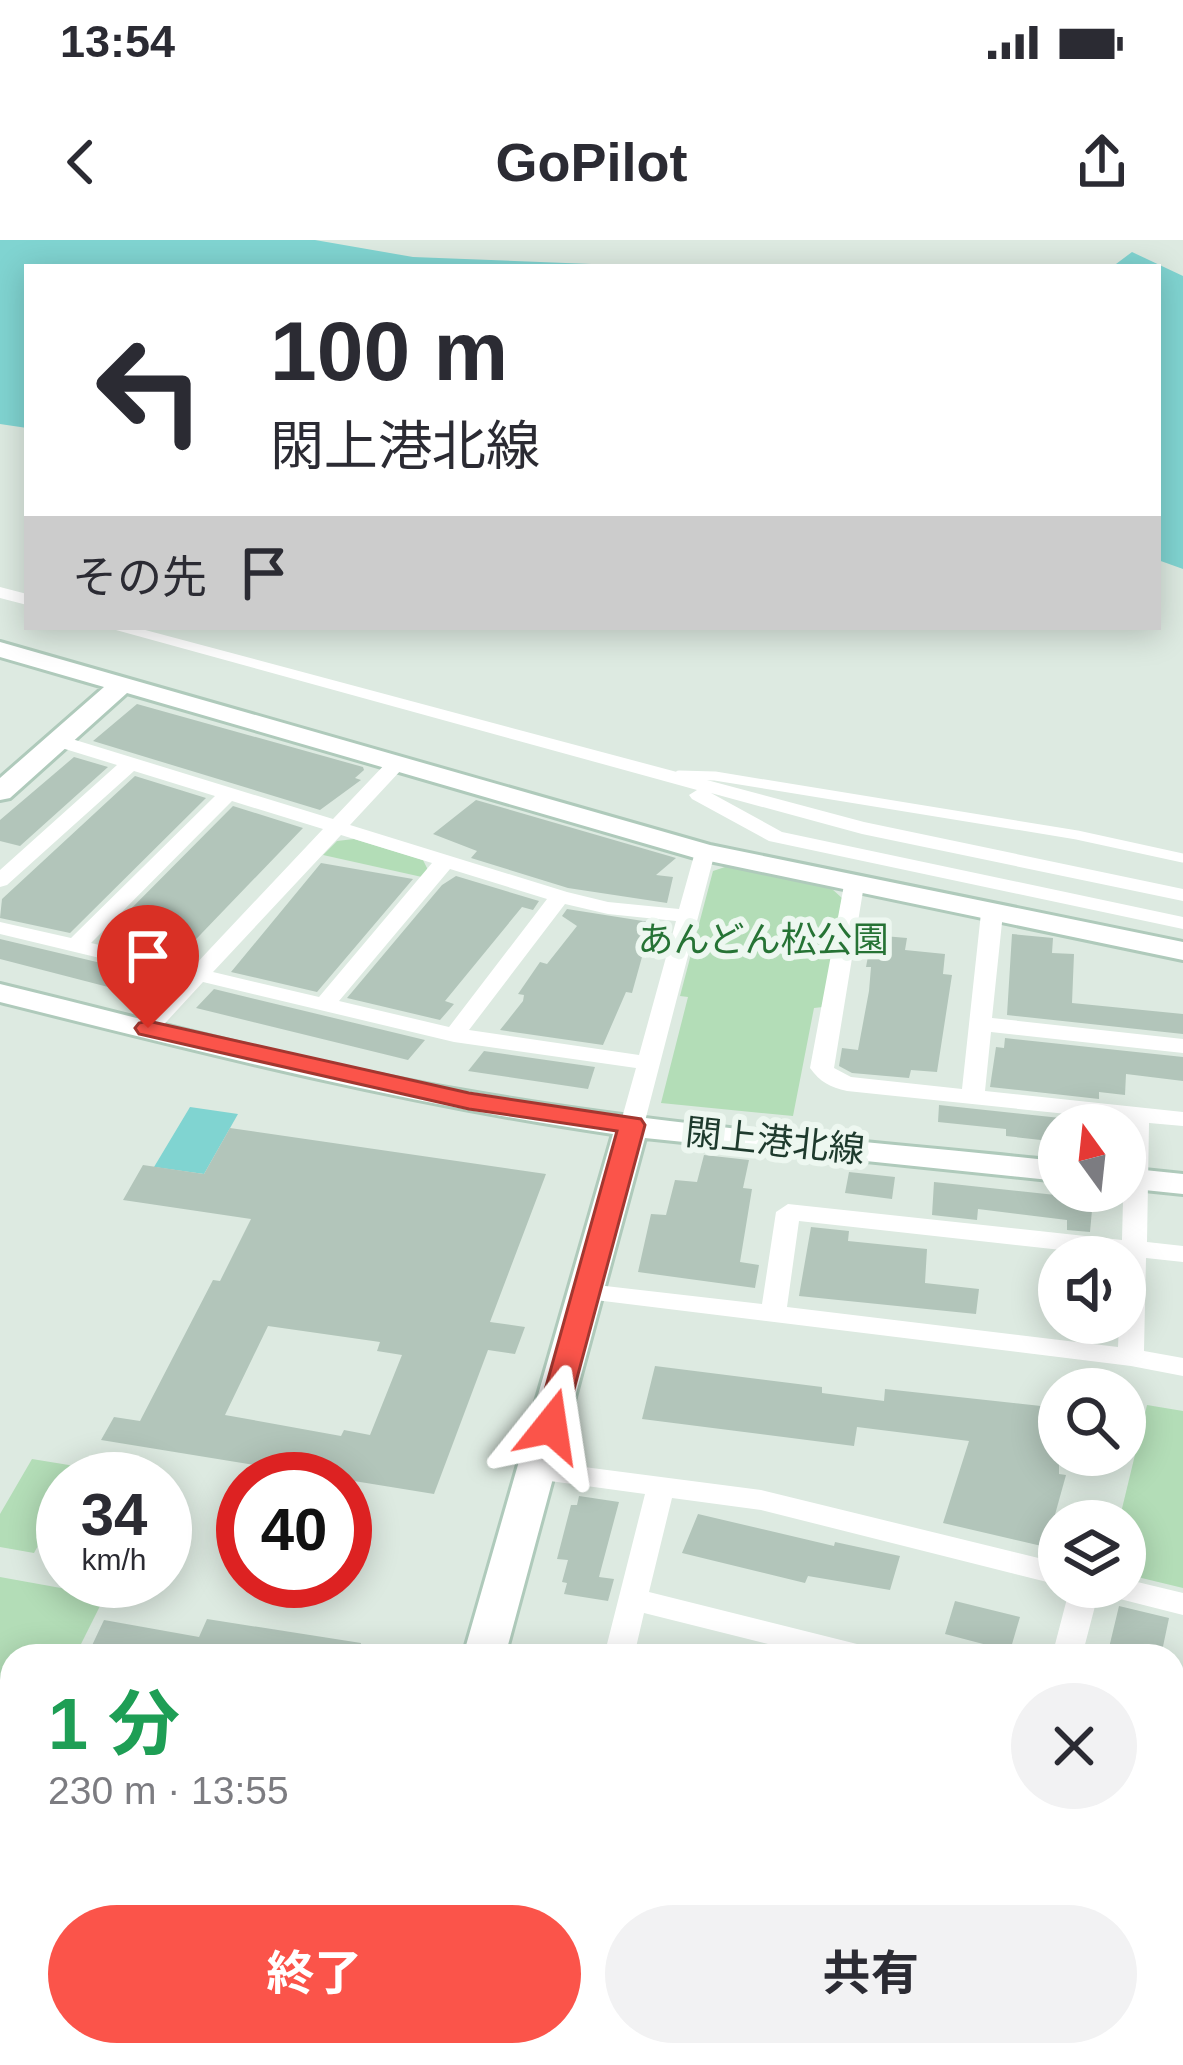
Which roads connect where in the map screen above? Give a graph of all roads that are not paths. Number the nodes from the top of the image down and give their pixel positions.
1 (125, 630) edge
2 (0, 649) edge
3 (121, 685) junction
4 (59, 741) junction
5 (130, 764) junction
6 (395, 765) junction
7 (660, 775) junction
8 (0, 792) edge
9 (228, 794) junction
10 (339, 826) junction
11 (705, 852) junction
12 (1183, 858) edge
13 (446, 860) junction
14 (0, 880) edge
15 (854, 885) junction
16 (1183, 895) edge
17 (560, 896) junction
18 (992, 914) junction
19 (688, 916) junction
20 (1183, 923) edge
21 (0, 928) edge
22 (76, 946) junction
23 (1183, 951) edge
24 (198, 975) junction
25 (0, 993) edge
26 (323, 1006) junction
27 (981, 1024) junction
28 (148, 1028) junction
29 (454, 1035) junction
30 (1183, 1046) edge
31 (649, 1063) junction
32 (973, 1097) junction
33 (1041, 1104) edge
34 (1146, 1115) edge
35 (1183, 1119) edge
36 (632, 1125) junction
37 (1038, 1169) edge
38 (1146, 1180) edge
39 (1183, 1184) edge
40 (1038, 1239) edge
41 (1146, 1250) edge
42 (1183, 1254) edge
43 (588, 1292) junction
44 (773, 1314) junction
45 (1131, 1344) edge
46 (1131, 1357) junction
47 (1183, 1367) edge
48 (538, 1471) junction
49 (662, 1486) junction
50 (1038, 1569) edge
51 (1146, 1595) edge
52 (633, 1600) junction
53 (1183, 1604) edge
54 (1079, 1608) edge
55 (488, 1644) edge
56 (622, 1644) edge
57 (813, 1644) edge
58 (1069, 1644) edge

1 - 7 street
2 - 3 street
3 - 4 street
3 - 6 street
4 - 5 street
4 - 8 street
5 - 9 street
5 - 14 street
6 - 10 street
6 - 11 street
7 - 12 lane
7 - 16 street
7 - 20 street
9 - 10 street
9 - 22 street
10 - 13 street
10 - 24 street
11 - 15 street
11 - 19 street
13 - 17 street
13 - 26 street
15 - 18 street
15 - 32 street
17 - 19 street
17 - 29 street
18 - 23 street
18 - 27 street
19 - 31 street
21 - 22 street
22 - 24 street
24 - 26 street
24 - 28 street
25 - 28 street, 閖上港北線
26 - 29 street
27 - 30 street
27 - 32 street
28 - 36 street, 閖上港北線
29 - 31 street
31 - 36 street
32 - 33 street
34 - 35 street
36 - 37 street, 閖上港北線
36 - 43 street
38 - 39 street
40 - 44 street
41 - 42 street
43 - 44 street
43 - 48 street
44 - 46 street
45 - 46 street
46 - 47 street
48 - 49 street
48 - 55 street
49 - 50 street
49 - 52 street
51 - 53 street
52 - 56 street
52 - 57 street
54 - 58 street

